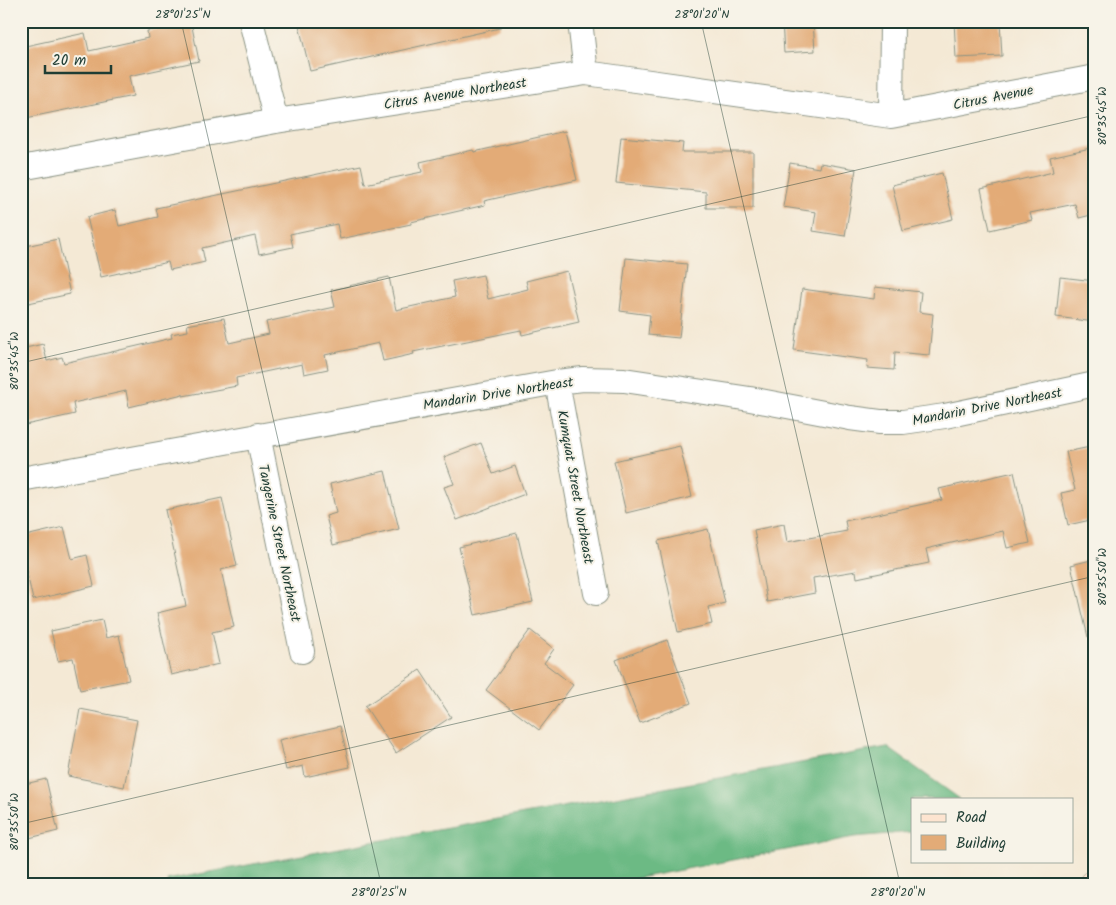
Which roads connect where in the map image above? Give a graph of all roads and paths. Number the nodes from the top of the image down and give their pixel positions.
1 (251, 21) edge
2 (580, 21) edge
3 (892, 21) edge
4 (586, 73) junction
5 (1095, 77) edge
6 (891, 116) junction
7 (276, 121) junction
8 (21, 168) edge
9 (557, 382) junction
10 (1095, 384) edge
11 (258, 435) junction
12 (21, 478) edge
13 (596, 593) dead end
14 (302, 650) dead end

1 - 7 street
2 - 4 street
3 - 6 street
4 - 6 street, Citrus Avenue Northeast
4 - 7 street, Citrus Avenue Northeast
5 - 6 street, Citrus Avenue
7 - 8 street, Citrus Avenue Northeast
9 - 10 street, Mandarin Drive Northeast
9 - 11 street, Mandarin Drive Northeast
9 - 13 street, Kumquat Street Northeast
11 - 12 street, Mandarin Drive Northeast
11 - 14 street, Tangerine Street Northeast

